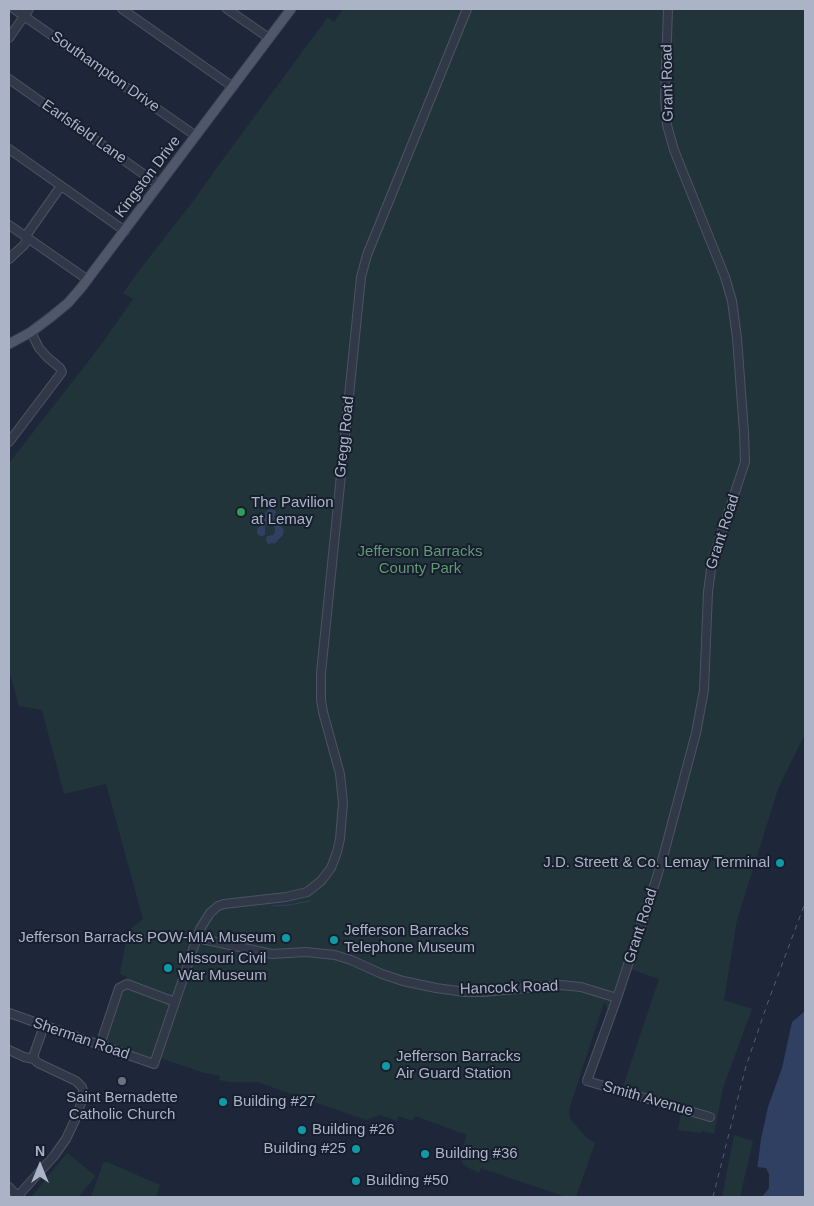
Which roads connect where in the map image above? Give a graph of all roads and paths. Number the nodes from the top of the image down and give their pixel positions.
1 (14, 9) edge
2 (122, 9) edge
3 (227, 9) edge
4 (291, 9) edge
5 (467, 9) edge
6 (668, 9) edge
7 (27, 12) edge
8 (9, 38) edge
9 (269, 38) junction
10 (9, 79) edge
11 (233, 87) junction
12 (196, 136) junction
13 (9, 149) edge
14 (159, 185) junction
15 (61, 186) junction
16 (9, 225) edge
17 (125, 231) junction
18 (26, 238) junction
19 (9, 259) edge
20 (88, 280) junction
21 (31, 332) junction
22 (9, 344) edge
23 (9, 442) edge
24 (197, 938) junction
25 (617, 998) junction
26 (175, 1002) junction
27 (9, 1013) edge
28 (44, 1026) junction
29 (100, 1045) junction
30 (9, 1050) edge
31 (34, 1059) junction
32 (587, 1081) joint
33 (710, 1117) dead end
34 (9, 1187) edge
35 (17, 1197) edge

1 - 7 street, Southampton Drive
2 - 11 street
3 - 9 street
4 - 9 main road, Kingston Drive
5 - 24 street, Gregg Road
6 - 25 street, Grant Road
7 - 8 street
7 - 12 street, Southampton Drive
9 - 11 main road, Kingston Drive
10 - 14 street, Earlsfield Lane
11 - 12 main road, Kingston Drive
12 - 14 main road, Kingston Drive
13 - 15 street
14 - 17 main road, Kingston Drive
15 - 17 street
15 - 18 street
16 - 18 street
17 - 20 main road, Kingston Drive
18 - 19 street
18 - 20 street
20 - 21 main road, Kingston Drive
21 - 22 main road, Kingston Drive
21 - 23 street
24 - 25 street, Hancock Road
24 - 26 street
25 - 32 street, Grant Road
26 - 29 street
26 - 29 street, Sherman Road
27 - 28 street, Sherman Road
28 - 29 street, Sherman Road
28 - 31 street
30 - 31 street
31 - 35 street
32 - 33 street, Smith Avenue
34 - 35 street

